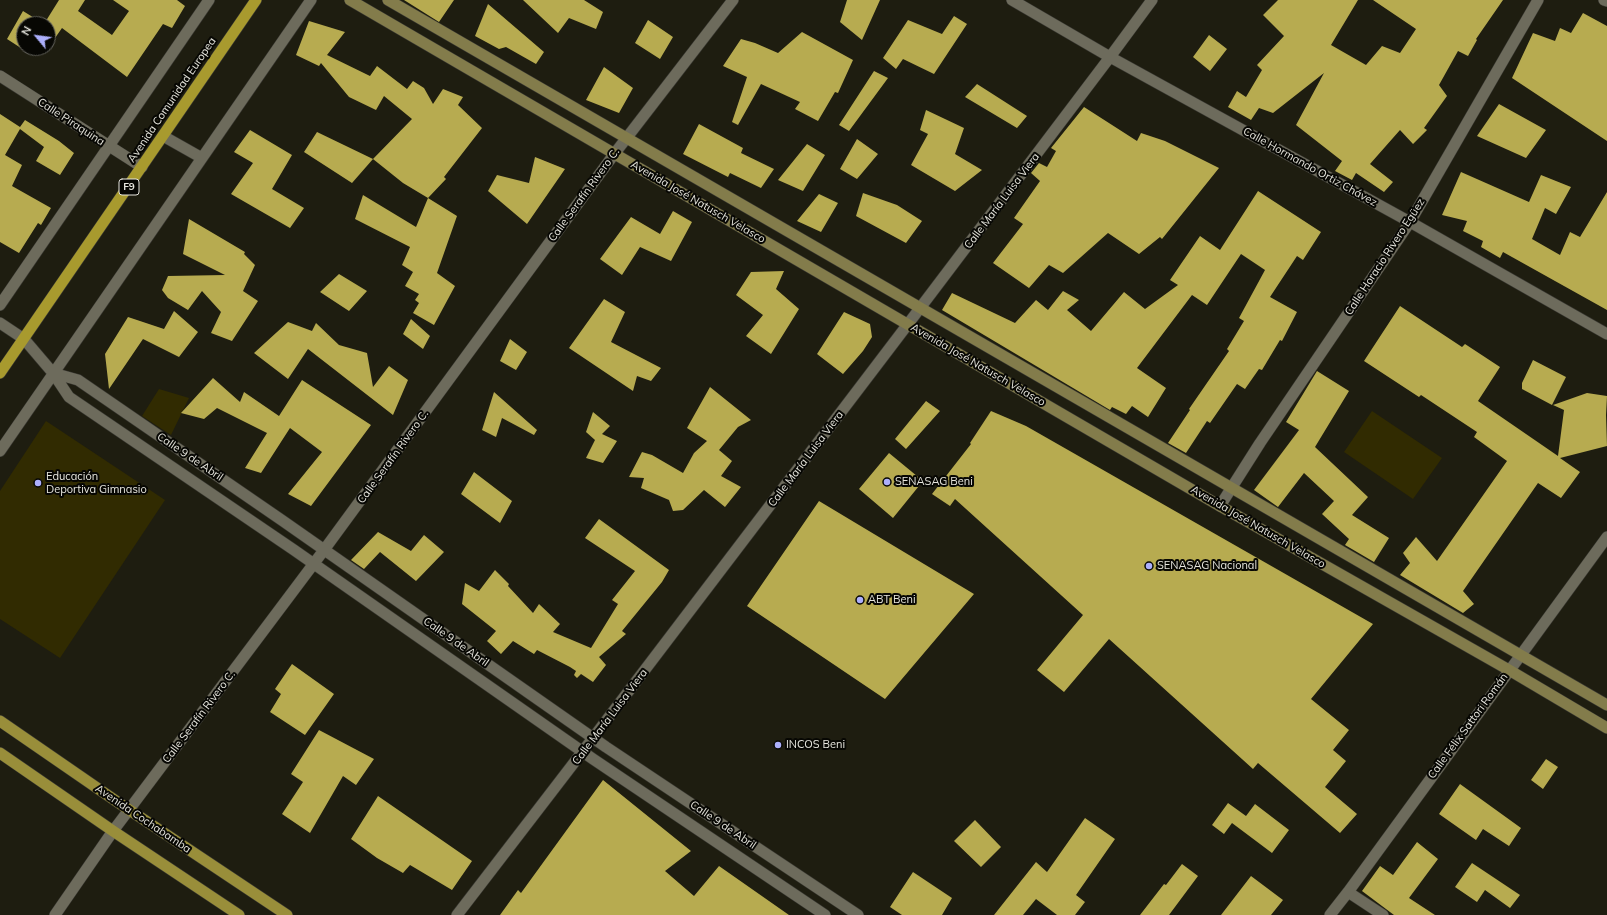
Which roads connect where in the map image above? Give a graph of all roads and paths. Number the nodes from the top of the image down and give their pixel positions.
1 (209, 0) edge
2 (311, 0) edge
3 (350, 0) edge
4 (388, 0) edge
5 (733, 0) edge
6 (1012, 0) edge
7 (1152, 0) edge
8 (1538, 0) edge
9 (1604, 0) edge
10 (252, 2) edge
11 (1607, 2) edge
12 (1110, 57) junction
13 (0, 76) edge
14 (163, 136) junction
15 (626, 138) junction
16 (109, 147) junction
17 (615, 153) junction
18 (202, 158) junction
19 (142, 167) junction
20 (1410, 222) junction
21 (0, 305) edge
22 (920, 308) junction
23 (0, 323) edge
24 (908, 324) junction
25 (1607, 334) edge
26 (24, 339) junction
27 (0, 373) edge
28 (53, 373) junction
29 (0, 451) edge
30 (1231, 488) junction
31 (1220, 506) junction
32 (1607, 537) edge
33 (324, 550) junction
34 (314, 564) junction
35 (1520, 655) junction
36 (1509, 670) junction
37 (1607, 705) edge
38 (0, 721) edge
39 (1607, 728) edge
40 (593, 738) junction
41 (582, 752) junction
42 (0, 753) edge
43 (129, 810) junction
44 (113, 831) junction
45 (1348, 892) junction
46 (55, 915) edge
47 (239, 915) edge
48 (287, 915) edge
49 (456, 915) edge
50 (825, 915) edge
51 (858, 915) edge
52 (1330, 915) edge
53 (1383, 915) edge

1 - 16 street
2 - 18 street
3 - 17 main road, Avenida José Natusch Velasco
4 - 15 main road, Avenida José Natusch Velasco
5 - 15 street, Calle Serafín Rivero C.
6 - 12 street, Calle Hormando Ortiz Chávez
7 - 12 street, Calle María Luisa Viera
8 - 20 street, Calle Horacio Rivero Egüez
9 - 11 street
10 - 14 highway, Avenida Comunidad Europea / F9
12 - 20 street, Calle Hormando Ortiz Chávez
12 - 22 street, Calle María Luisa Viera
13 - 16 street, Calle Piraquina
14 - 18 street
14 - 19 highway, Avenida Comunidad Europea / F9
15 - 17 street, Calle Serafín Rivero C.
15 - 22 main road, Avenida José Natusch Velasco
16 - 19 street, Calle Piraquina
16 - 21 street
17 - 24 main road, Avenida José Natusch Velasco
17 - 33 street, Calle Serafín Rivero C.
18 - 28 street
19 - 26 highway, Avenida Comunidad Europea / F9
20 - 25 street, Calle Hormando Ortiz Chávez
20 - 30 street, Calle Horacio Rivero Egüez
22 - 24 street, Calle María Luisa Viera
22 - 30 main road, Avenida José Natusch Velasco
23 - 26 street, Calle 9 de Abril
24 - 31 main road, Avenida José Natusch Velasco
24 - 40 street, Calle María Luisa Viera
26 - 27 highway, Avenida Comunidad Europea / F9
26 - 28 street, Calle 9 de Abril
28 - 29 street
28 - 33 street, Calle 9 de Abril
28 - 34 street, Calle 9 de Abril
30 - 31 street, Calle Horacio Rivero Egüez
30 - 35 main road, Avenida José Natusch Velasco
31 - 36 main road, Avenida José Natusch Velasco
32 - 35 street, Calle Félix Sattori Román
33 - 34 street, Calle Serafín Rivero C.
33 - 40 street, Calle 9 de Abril
34 - 41 street, Calle 9 de Abril
34 - 43 street, Calle Serafín Rivero C.
35 - 36 street, Calle Félix Sattori Román
35 - 37 main road, Avenida José Natusch Velasco
36 - 39 main road, Avenida José Natusch Velasco
36 - 45 street, Calle Félix Sattori Román
38 - 43 main road, Avenida Cochabamba
40 - 41 street, Calle María Luisa Viera
40 - 51 street, Calle 9 de Abril
41 - 49 street, Calle María Luisa Viera
41 - 50 street, Calle 9 de Abril
42 - 44 main road
43 - 44 street, Calle Serafín Rivero C.
43 - 48 main road, Avenida Cochabamba
44 - 46 street, Calle Serafín Rivero C.
44 - 47 main road
45 - 52 street, Calle Félix Sattori Román
45 - 53 street

